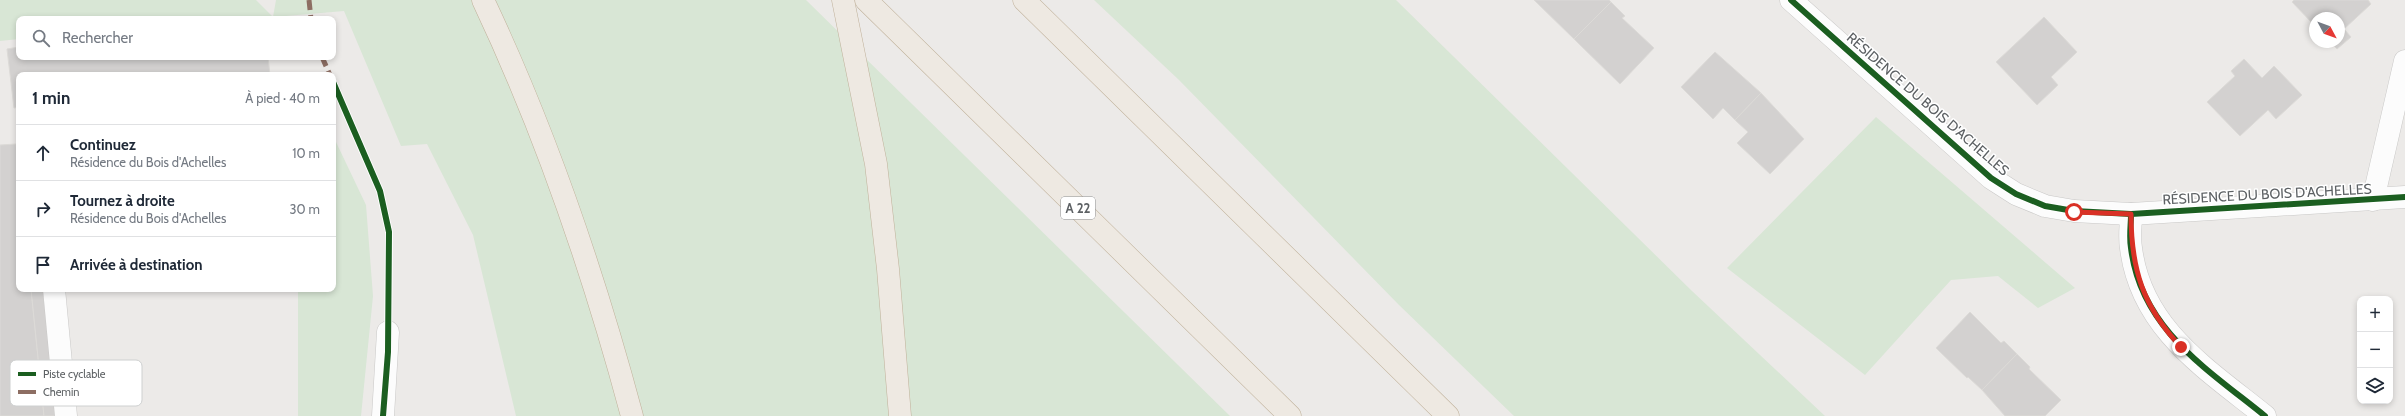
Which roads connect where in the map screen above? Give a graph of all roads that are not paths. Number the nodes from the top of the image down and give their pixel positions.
1 (483, 0) edge
2 (842, 0) edge
3 (866, 0) edge
4 (1024, 0) edge
5 (1791, 0) edge
6 (2405, 61) edge
7 (2405, 197) edge
8 (2373, 200) junction
9 (2131, 214) junction
10 (54, 292) edge
11 (388, 332) dead end
12 (61, 360) edge
13 (65, 406) edge
14 (66, 416) edge
15 (383, 416) edge
16 (632, 416) edge
17 (900, 416) edge
18 (1290, 416) edge
19 (1448, 416) edge
20 (2266, 416) edge

1 - 16 highway
2 - 17 highway
3 - 18 highway, A 22
4 - 19 highway
5 - 9 street, RÉSIDENCE DU BOIS D'ACHELLES
6 - 8 street
7 - 8 street, RÉSIDENCE DU BOIS D'ACHELLES
8 - 9 street, RÉSIDENCE DU BOIS D'ACHELLES
9 - 20 street
10 - 12 street
11 - 15 street
13 - 14 street

